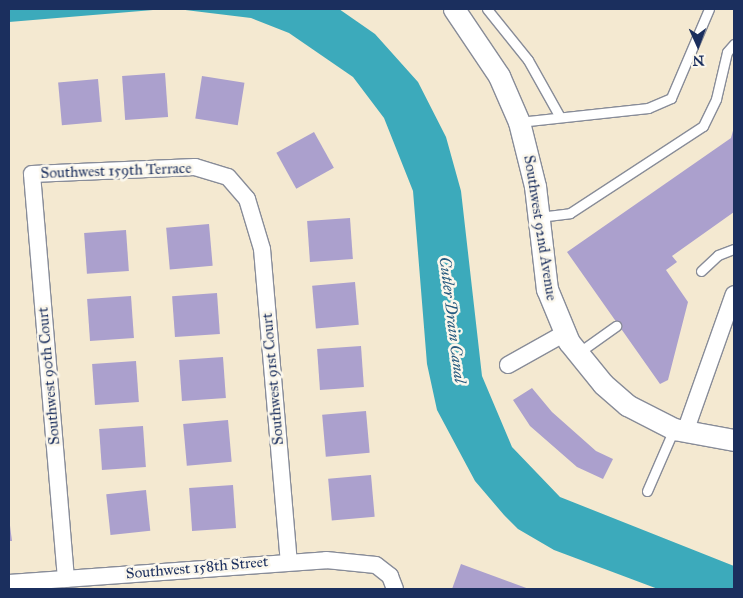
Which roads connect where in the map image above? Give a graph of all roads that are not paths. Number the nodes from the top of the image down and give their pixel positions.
1 (454, 9) edge
2 (487, 9) edge
3 (709, 9) edge
4 (734, 44) edge
5 (560, 117) junction
6 (519, 122) junction
7 (32, 174) joint
8 (247, 199) joint
9 (538, 217) junction
10 (734, 249) edge
11 (701, 271) dead end
12 (734, 294) edge
13 (616, 326) dead end
14 (565, 333) junction
15 (578, 354) junction
16 (508, 365) dead end
17 (679, 431) junction
18 (734, 440) edge
19 (647, 491) dead end
20 (289, 561) junction
21 (66, 579) junction
22 (9, 583) edge
23 (395, 589) edge

1 - 6 street, Southwest 92nd Avenue
2 - 5 lane
3 - 5 lane
4 - 9 lane
5 - 6 lane
6 - 9 street, Southwest 92nd Avenue
7 - 8 street, Southwest 159th Terrace
7 - 21 street, Southwest 90th Court
8 - 20 street, Southwest 91st Court
9 - 14 street, Southwest 92nd Avenue
10 - 11 lane
12 - 17 street
13 - 15 lane
14 - 15 street, Southwest 92nd Avenue
14 - 16 street
15 - 17 street, Southwest 92nd Avenue
17 - 18 street, Southwest 92nd Avenue
17 - 19 lane
20 - 21 street, Southwest 158th Street
20 - 23 street, Southwest 158th Street
21 - 22 street, Southwest 158th Street

